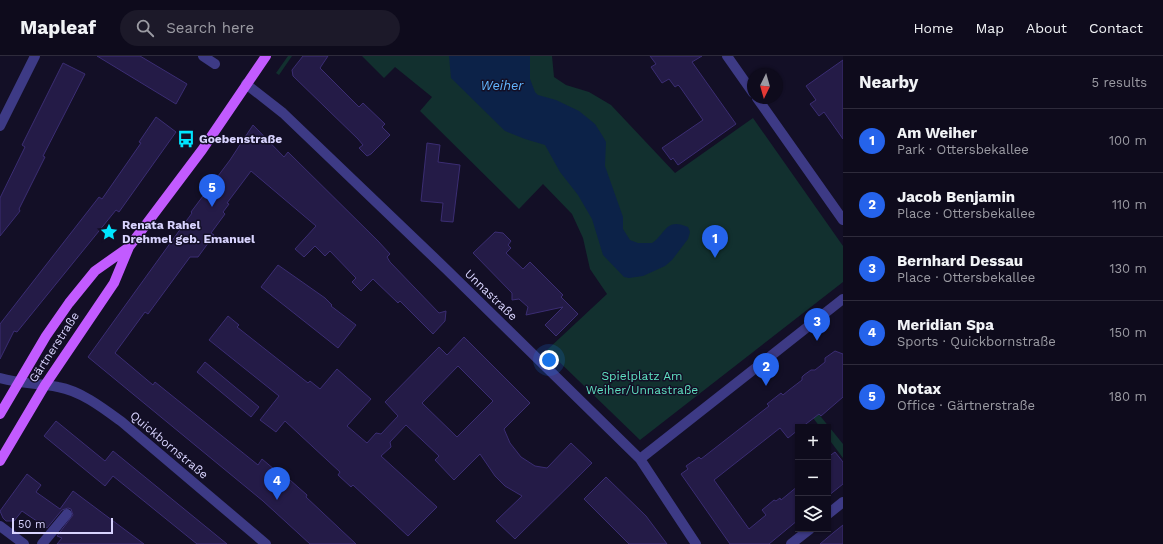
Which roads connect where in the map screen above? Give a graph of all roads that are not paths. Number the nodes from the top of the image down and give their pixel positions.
1 (35, 56) edge
2 (203, 56) edge
3 (266, 56) edge
4 (727, 56) edge
5 (215, 64) dead end
6 (246, 84) junction
7 (747, 84) edge
8 (760, 104) edge
9 (0, 126) edge
10 (843, 220) edge
11 (129, 247) junction
12 (843, 299) edge
13 (0, 378) edge
14 (19, 382) junction
15 (45, 385) junction
16 (0, 414) edge
17 (640, 459) junction
18 (0, 461) edge
19 (843, 502) edge
20 (831, 512) edge
21 (67, 514) dead end
22 (0, 526) edge
23 (806, 532) edge
24 (24, 544) edge
25 (42, 544) edge
26 (266, 544) edge
27 (696, 544) edge
28 (791, 544) edge

1 - 9 street
2 - 5 street
3 - 6 main road, Gärtnerstraße
4 - 7 street
6 - 11 main road, Gärtnerstraße
6 - 17 street, Unnastraße
8 - 10 street
11 - 14 main road, Gärtnerstraße
11 - 15 main road, Gärtnerstraße
12 - 17 street
13 - 14 street, Quickbornstraße
14 - 15 street, Quickbornstraße
14 - 16 main road, Gärtnerstraße
15 - 18 main road, Gärtnerstraße
15 - 26 street, Quickbornstraße
17 - 27 street, Unnastraße
19 - 20 street
21 - 25 street
22 - 24 street
23 - 28 street

